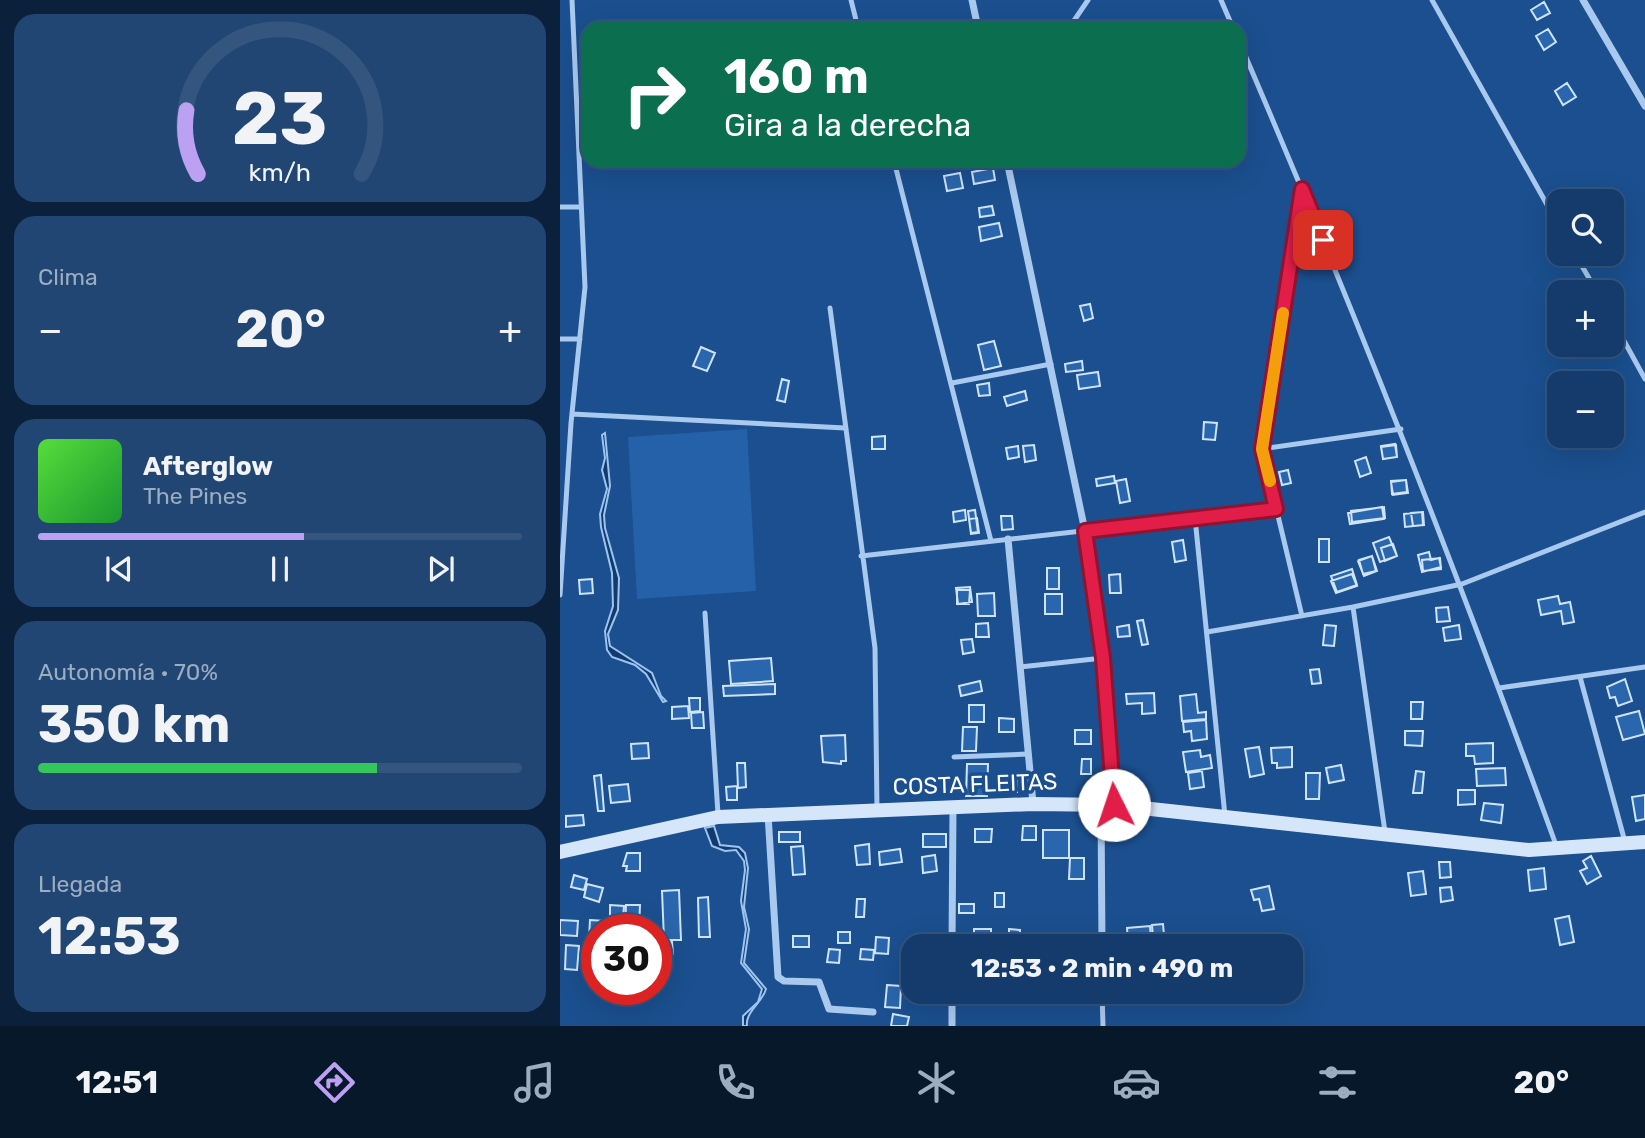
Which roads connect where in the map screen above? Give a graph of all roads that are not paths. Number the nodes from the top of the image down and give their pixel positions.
1 (572, 0) edge
2 (851, 0) edge
3 (972, 0) edge
4 (1088, 0) edge
5 (1221, 0) edge
6 (1432, 0) edge
7 (1583, 0) edge
8 (856, 21) edge
9 (976, 21) edge
10 (1074, 21) edge
11 (1230, 21) edge
12 (1246, 57) edge
13 (1645, 106) edge
14 (896, 168) edge
15 (1009, 168) edge
16 (1302, 189) junction
17 (1547, 205) edge
18 (560, 207) edge
19 (581, 207) junction
20 (830, 309) dead end
21 (560, 339) edge
22 (580, 339) junction
23 (1624, 340) edge
24 (1051, 364) junction
25 (1644, 374) edge
26 (952, 383) junction
27 (572, 414) junction
28 (845, 428) junction
29 (1401, 429) junction
30 (1262, 449) junction
31 (1276, 509) junction
32 (1645, 512) edge
33 (1195, 518) junction
34 (1085, 531) junction
35 (1008, 539) junction
36 (991, 541) junction
37 (861, 556) junction
38 (1462, 584) junction
39 (560, 595) edge
40 (1353, 607) junction
41 (705, 613) dead end
42 (1302, 616) junction
43 (1206, 632) junction
44 (1103, 658) junction
45 (1020, 667) junction
46 (1645, 667) edge
47 (1580, 677) junction
48 (1499, 688) junction
49 (1028, 754) junction
50 (954, 757) dead end
51 (1033, 804) junction
52 (1108, 804) junction
53 (953, 807) junction
54 (877, 810) junction
55 (768, 813) junction
56 (1224, 816) junction
57 (719, 817) junction
58 (1385, 832) junction
59 (1645, 842) edge
60 (1625, 844) junction
61 (1558, 850) junction
62 (560, 852) edge
63 (953, 934) edge
64 (1103, 934) edge
65 (952, 1004) edge
66 (1102, 1004) edge
67 (873, 1012) dead end
68 (952, 1026) edge
69 (1102, 1026) edge

1 - 19 lane
2 - 8 lane
3 - 9 street
4 - 10 lane
5 - 11 lane
6 - 17 lane
7 - 13 street
12 - 16 lane
14 - 26 lane
15 - 24 street
16 - 29 lane
16 - 30 lane
18 - 19 lane
19 - 22 lane
20 - 28 lane
21 - 22 lane
22 - 27 lane
23 - 25 lane
24 - 26 lane
24 - 34 street
26 - 36 lane
27 - 28 lane
27 - 39 lane
28 - 37 lane
29 - 30 lane
29 - 38 lane
30 - 31 lane
31 - 33 lane
31 - 42 lane
32 - 38 lane
33 - 34 lane
33 - 43 lane
34 - 35 lane
34 - 44 street
35 - 36 lane
35 - 45 street
36 - 37 lane
37 - 54 lane
38 - 40 lane
38 - 48 lane
40 - 42 lane
40 - 58 lane
41 - 57 lane
42 - 43 lane
43 - 56 lane
44 - 45 lane
44 - 52 street
45 - 49 street
46 - 47 lane
47 - 48 lane
47 - 60 lane
48 - 61 lane
49 - 50 lane
49 - 51 street
51 - 52 main road, COSTA FLEITAS
51 - 53 main road, COSTA FLEITAS
52 - 56 main road, COSTA FLEITAS
52 - 64 street
53 - 54 main road, COSTA FLEITAS
53 - 63 street
54 - 55 main road, COSTA FLEITAS
55 - 57 main road, COSTA FLEITAS
55 - 67 street
56 - 58 main road, COSTA FLEITAS
57 - 62 main road, COSTA FLEITAS
58 - 61 main road, COSTA FLEITAS
59 - 60 main road, COSTA FLEITAS
60 - 61 main road, COSTA FLEITAS
65 - 68 street
66 - 69 lane

